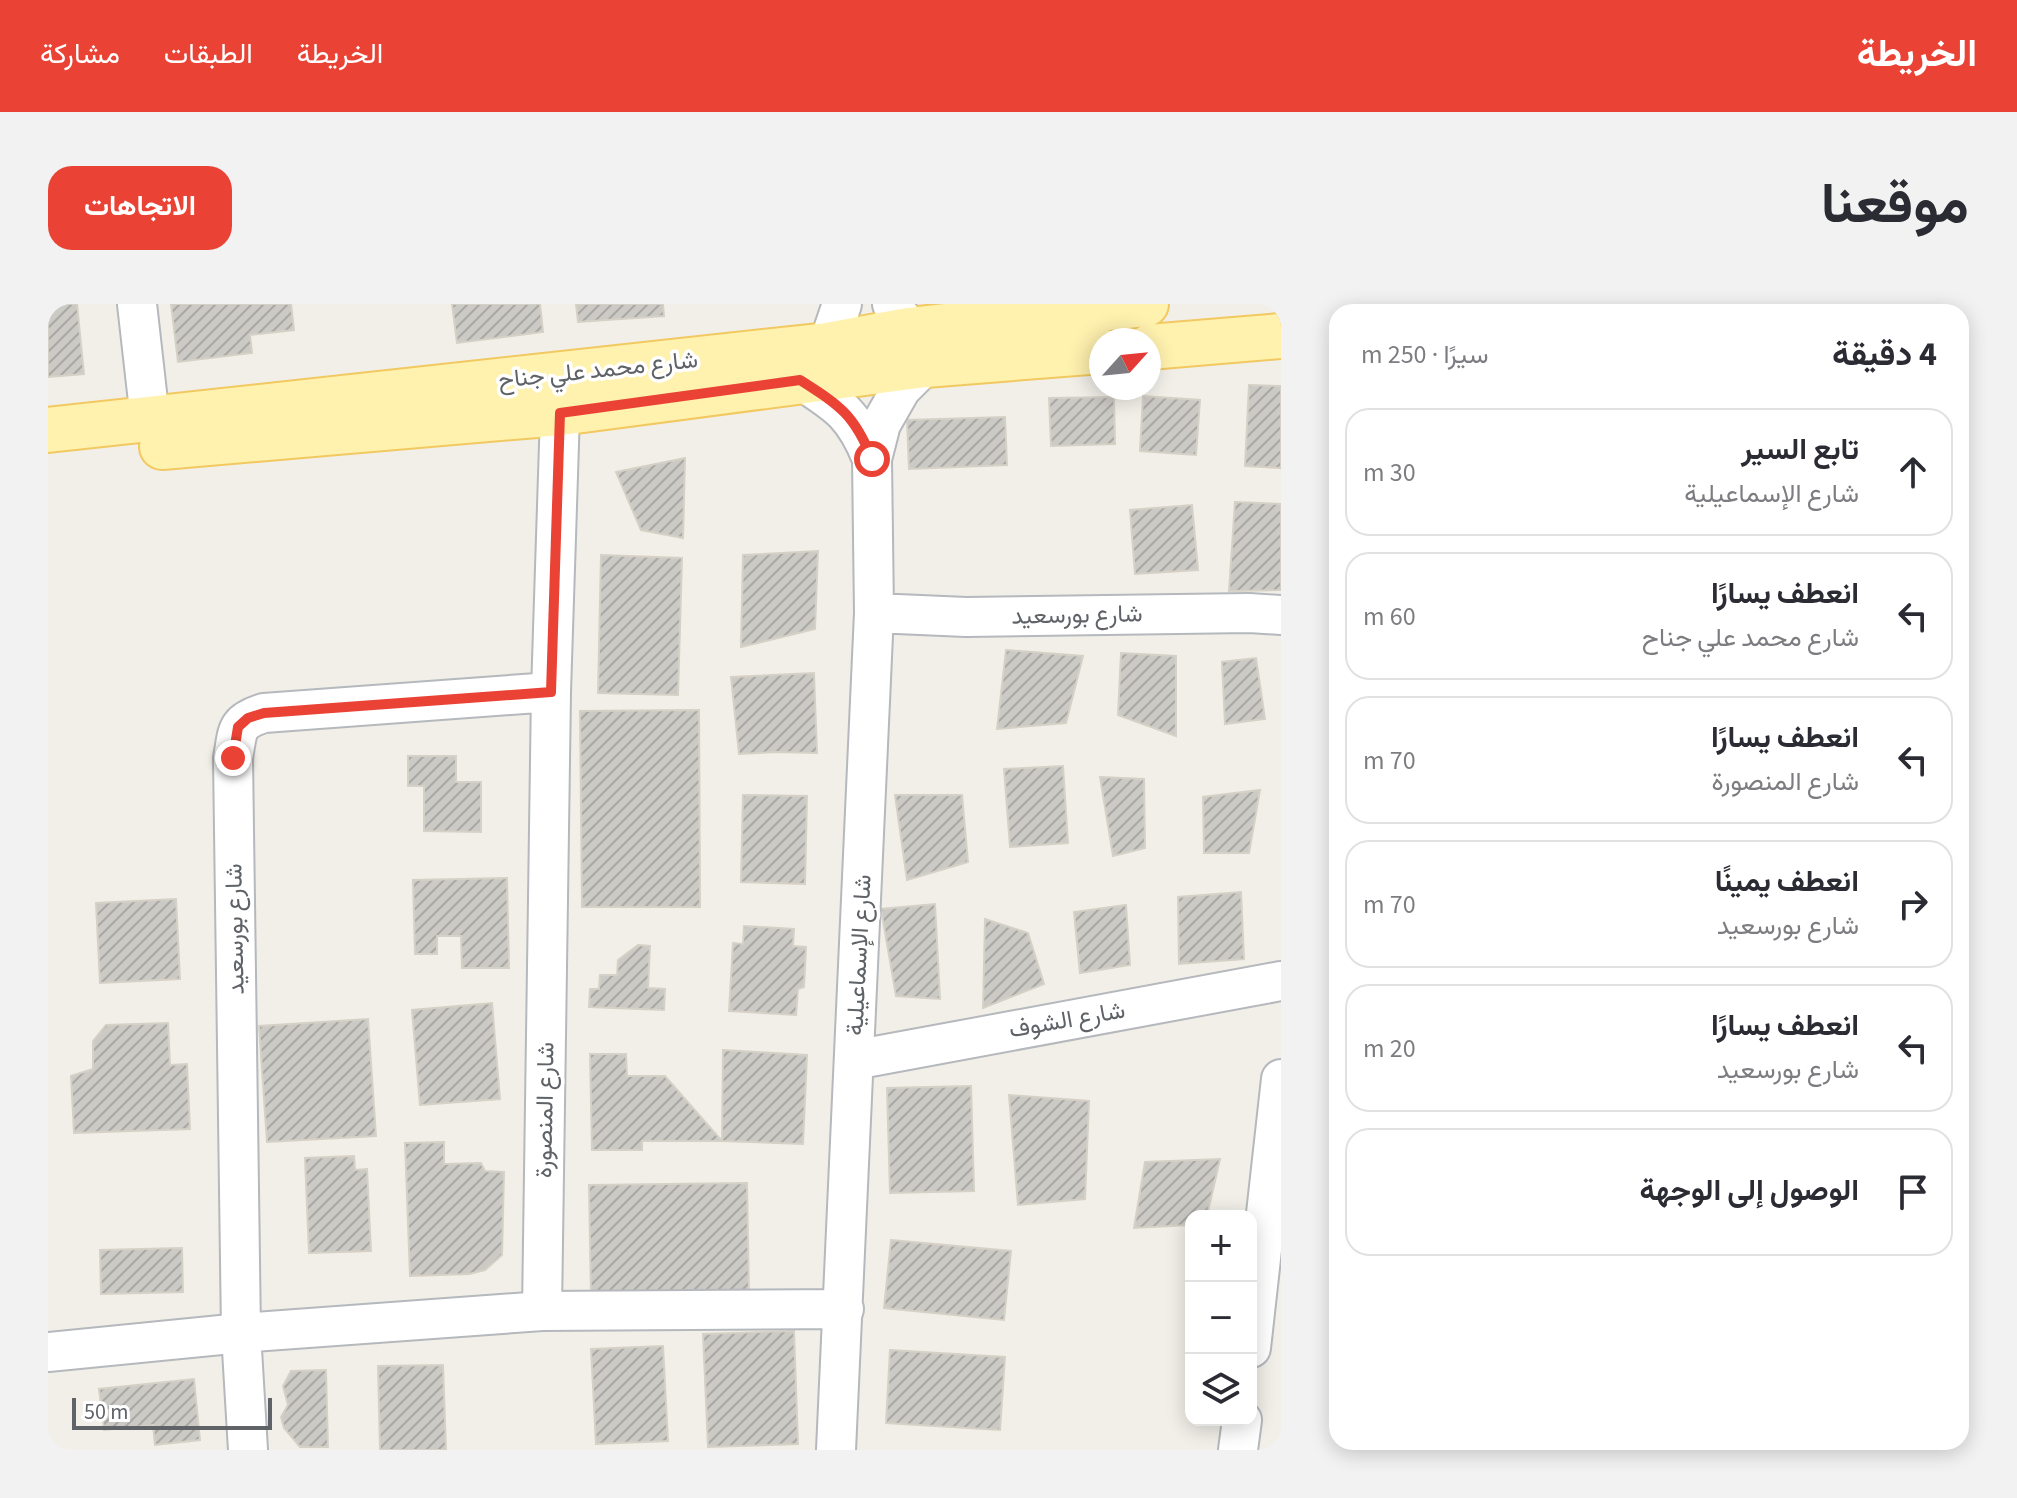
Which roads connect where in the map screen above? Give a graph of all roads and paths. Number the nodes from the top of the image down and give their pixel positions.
1 (137, 304) edge
2 (842, 304) edge
3 (1146, 304) edge
4 (909, 333) edge
5 (1281, 336) edge
6 (828, 345) junction
7 (1161, 346) edge
8 (1089, 350) edge
9 (800, 380) junction
10 (560, 413) junction
11 (150, 419) junction
12 (48, 430) edge
13 (48, 457) edge
14 (872, 459) junction
15 (874, 613) junction
16 (1281, 615) edge
17 (551, 692) junction
18 (1281, 981) edge
19 (854, 1060) junction
20 (1281, 1079) edge
21 (1275, 1211) edge
22 (844, 1309) junction
23 (542, 1311) junction
24 (1257, 1314) edge
25 (241, 1333) junction
26 (48, 1352) edge
27 (1241, 1426) edge
28 (248, 1450) edge
29 (836, 1450) edge
30 (1238, 1450) edge

1 - 11 street
2 - 6 street
3 - 4 main road, شارع محمد علي جناح
4 - 6 main road, شارع محمد علي جناح
4 - 8 main road, شارع محمد علي جناح
4 - 9 main road, شارع محمد علي جناح
4 - 14 street, شارع الإسماعيلية
5 - 7 main road
6 - 11 main road, شارع محمد علي جناح
9 - 10 main road, شارع محمد علي جناح
9 - 14 street, شارع الإسماعيلية
10 - 13 main road, شارع محمد علي جناح
10 - 17 street, شارع المنصورة
11 - 12 main road, شارع محمد علي جناح
14 - 15 street, شارع الإسماعيلية
15 - 16 street, شارع بورسعيد
15 - 19 street, شارع الإسماعيلية
17 - 23 street, شارع المنصورة
17 - 25 street, شارع بورسعيد
18 - 19 street, شارع الشوف
19 - 22 street, شارع الإسماعيلية
20 - 21 street
21 - 24 street
22 - 23 street
22 - 29 street, شارع الإسماعيلية
23 - 25 street
25 - 26 street
25 - 28 street, شارع بورسعيد
27 - 30 street

